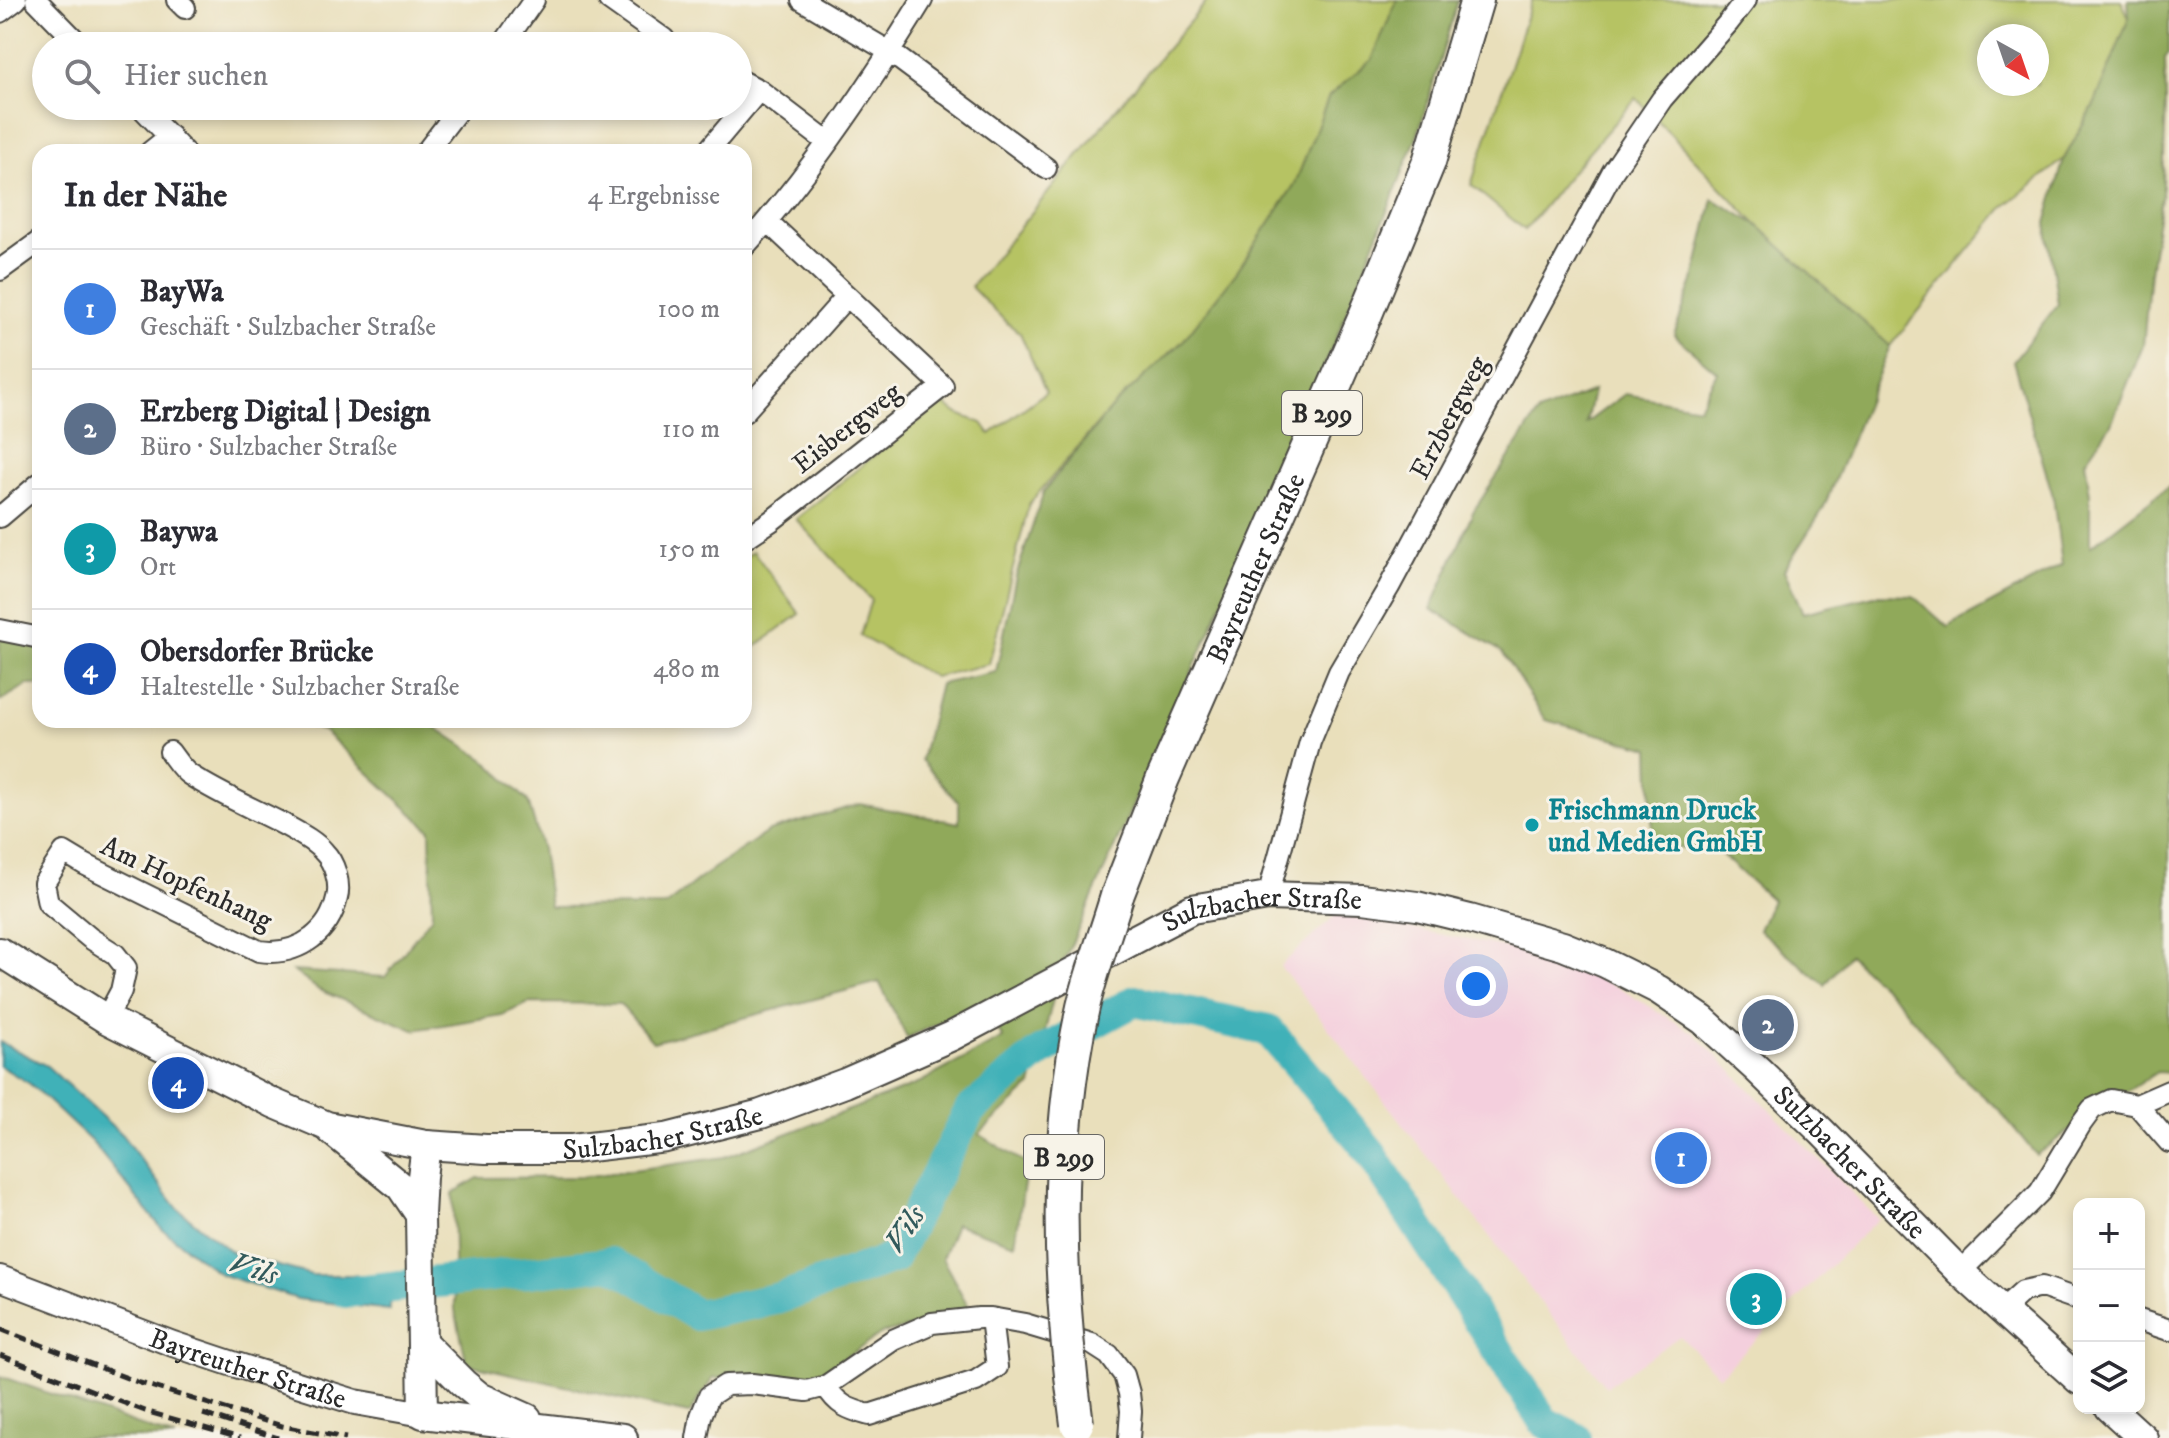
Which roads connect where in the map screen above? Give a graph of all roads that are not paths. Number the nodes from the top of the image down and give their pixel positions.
1 (16, 0) edge
2 (36, 0) edge
3 (534, 0) edge
4 (609, 0) edge
5 (802, 0) edge
6 (922, 0) edge
7 (1477, 0) edge
8 (1746, 0) edge
9 (0, 12) edge
10 (67, 32) edge
11 (512, 32) edge
12 (654, 32) edge
13 (890, 52) junction
14 (752, 86) edge
15 (759, 90) junction
16 (752, 98) edge
17 (154, 120) edge
18 (450, 120) edge
19 (734, 120) edge
20 (170, 136) junction
21 (827, 142) junction
22 (160, 144) edge
23 (177, 144) edge
24 (432, 144) edge
25 (714, 144) edge
26 (1046, 168) dead end
27 (767, 221) junction
28 (752, 238) edge
29 (32, 247) edge
30 (0, 270) edge
31 (847, 296) junction
32 (752, 403) edge
33 (32, 490) edge
34 (0, 517) edge
35 (752, 533) edge
36 (0, 630) edge
37 (32, 636) edge
38 (170, 752) dead end
39 (1268, 896) junction
40 (0, 952) edge
41 (106, 1019) junction
42 (2169, 1091) edge
43 (2137, 1105) junction
44 (327, 1126) junction
45 (2169, 1142) edge
46 (426, 1145) junction
47 (411, 1182) junction
48 (1960, 1272) junction
49 (0, 1278) edge
50 (2073, 1298) edge
51 (2002, 1310) junction
52 (991, 1318) junction
53 (2145, 1322) edge
54 (2169, 1330) edge
55 (424, 1344) junction
56 (2073, 1375) edge
57 (826, 1386) junction
58 (423, 1414) junction
59 (2117, 1414) edge
60 (554, 1430) junction
61 (1078, 1431) edge
62 (623, 1438) edge
63 (697, 1438) edge
64 (1129, 1438) edge
65 (2143, 1438) edge

1 - 9 street
2 - 10 street
3 - 11 street
4 - 12 street
5 - 13 street
6 - 13 street
7 - 61 main road, Bayreuther Straße / B 299, bridge
8 - 39 street, Erzbergweg
13 - 21 street
13 - 26 street
14 - 15 street
15 - 16 street
15 - 21 street
17 - 20 street
18 - 24 street
19 - 25 street
20 - 22 street
20 - 23 street
21 - 27 street
27 - 28 street
27 - 31 street
29 - 30 street
31 - 32 street
31 - 35 street, Eisbergweg
33 - 34 street
36 - 37 street
38 - 41 street, Am Hopfenhang
39 - 46 main road, Sulzbacher Straße
39 - 48 main road, Sulzbacher Straße
40 - 41 main road, Sulzbacher Straße
41 - 44 main road, Sulzbacher Straße
42 - 43 street
43 - 45 street
43 - 48 street
44 - 46 main road, Sulzbacher Straße
44 - 47 main road, Sulzbacher Straße
46 - 47 main road
47 - 55 main road
48 - 51 main road, Sulzbacher Straße
49 - 58 street, Bayreuther Straße
50 - 51 street
51 - 56 main road, Sulzbacher Straße
52 - 57 street
52 - 57 street
52 - 64 street
53 - 54 street
55 - 58 main road
55 - 60 main road, Bayreuther Straße
57 - 63 street
58 - 60 main road, Bayreuther Straße
59 - 65 main road
60 - 62 main road, Bayreuther Straße

